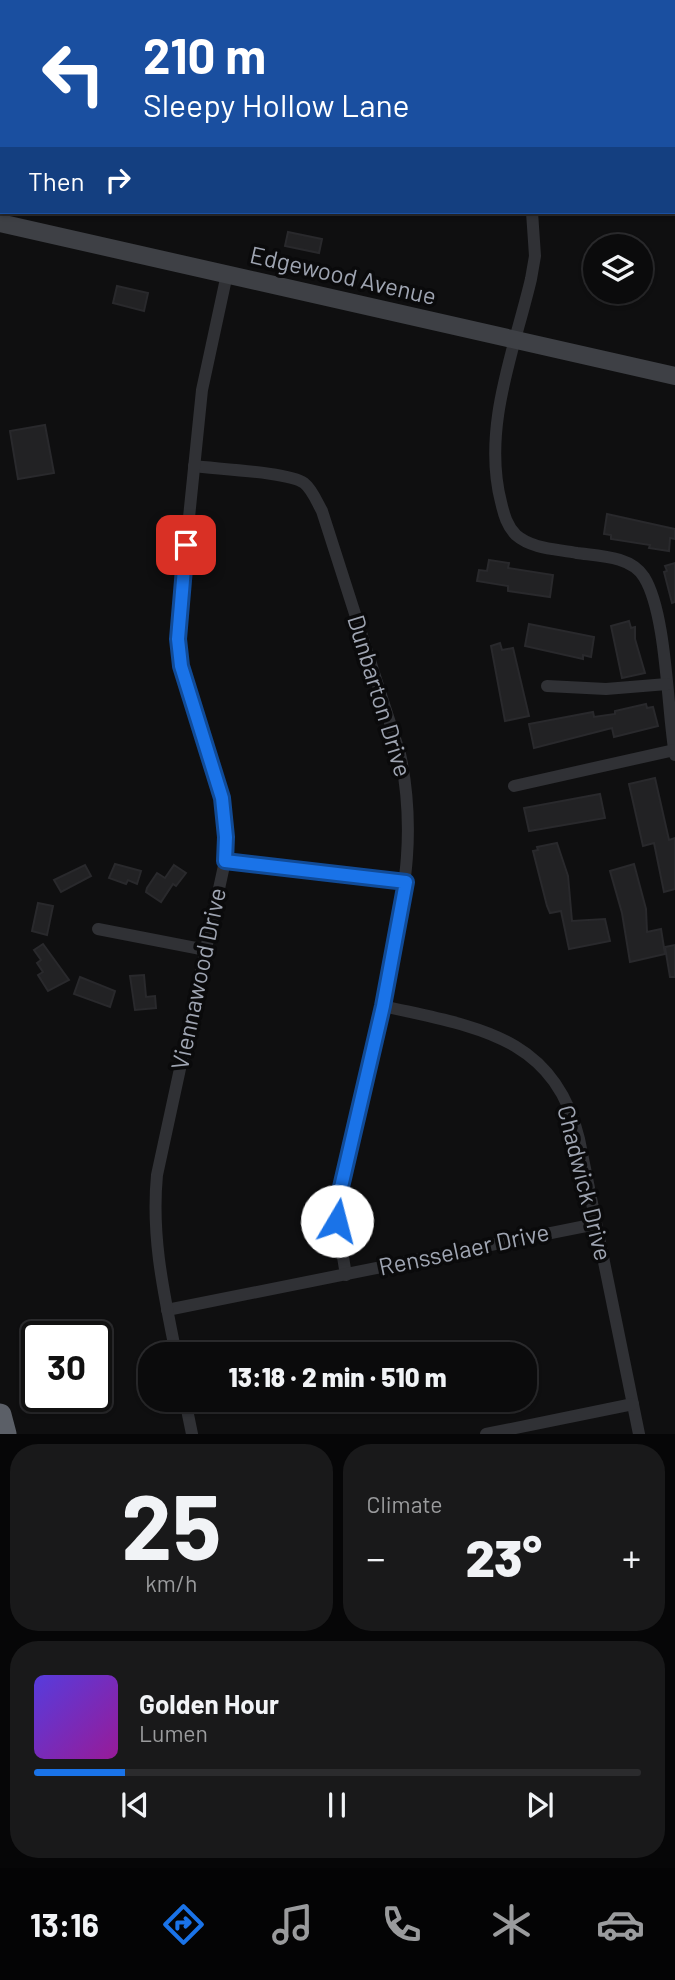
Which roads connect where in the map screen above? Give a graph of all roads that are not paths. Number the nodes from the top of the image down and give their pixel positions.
1 (532, 214) edge
2 (0, 223) edge
3 (227, 274) junction
4 (515, 341) junction
5 (675, 376) edge
6 (194, 466) junction
7 (667, 684) junction
8 (547, 686) dead end
9 (675, 752) edge
10 (514, 786) dead end
11 (225, 861) junction
12 (406, 882) junction
13 (98, 929) dead end
14 (206, 950) junction
15 (383, 1006) junction
16 (596, 1224) junction
17 (346, 1275) junction
18 (167, 1310) junction
19 (174, 1342) edge
20 (633, 1404) junction
21 (187, 1412) edge
22 (0, 1415) edge
23 (5, 1434) edge
24 (192, 1434) edge
25 (486, 1434) edge
26 (639, 1434) edge

1 - 4 street
2 - 3 street, Edgewood Avenue
3 - 4 street, Edgewood Avenue
3 - 6 street, Viennawood Drive
4 - 5 street, Edgewood Avenue
4 - 7 street
6 - 11 street, Viennawood Drive
6 - 12 street, Dunbarton Drive
7 - 8 street
7 - 9 street
9 - 10 street
11 - 12 street
11 - 14 street, Viennawood Drive
12 - 15 street, Dunbarton Drive
13 - 14 street
14 - 18 street, Viennawood Drive
15 - 16 street, Chadwick Drive
15 - 17 street, Dunbarton Drive
16 - 17 street, Rensselaer Drive
16 - 20 street, Chadwick Drive
17 - 18 street, Rensselaer Drive
18 - 19 street, Viennawood Drive
20 - 25 street
20 - 26 street, Chadwick Drive
21 - 24 street
22 - 23 highway

